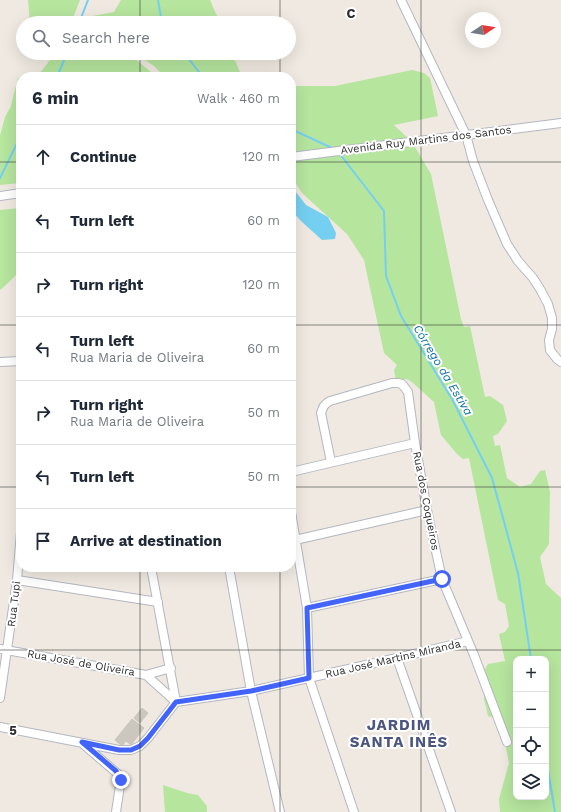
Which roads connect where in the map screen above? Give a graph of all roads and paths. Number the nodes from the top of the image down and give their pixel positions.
1 (401, 0) edge
2 (561, 123) edge
3 (466, 135) junction
4 (296, 156) edge
5 (16, 194) edge
6 (0, 196) edge
7 (16, 361) edge
8 (0, 362) edge
9 (561, 362) edge
10 (415, 443) junction
11 (331, 462) junction
12 (296, 471) edge
13 (427, 510) junction
14 (296, 540) edge
15 (296, 546) edge
16 (18, 572) edge
17 (152, 572) edge
18 (230, 572) edge
19 (442, 579) junction
20 (17, 580) junction
21 (158, 602) junction
22 (307, 608) junction
23 (468, 641) junction
24 (4, 650) edge
25 (398, 658) junction
26 (171, 668) junction
27 (146, 675) junction
28 (309, 678) junction
29 (251, 691) junction
30 (0, 698) edge
31 (176, 702) junction
32 (0, 727) edge
33 (82, 742) junction
34 (507, 742) dead end
35 (116, 812) edge
36 (280, 812) edge
37 (354, 812) edge
38 (451, 812) edge

1 - 3 street
2 - 3 street, Avenida Ruy Martins dos Santos
3 - 4 street, Avenida Ruy Martins dos Santos
3 - 9 street
5 - 6 street
7 - 8 street
10 - 11 street
10 - 11 street, Rua dos Coqueiros
10 - 13 street, Rua dos Coqueiros
11 - 12 street
13 - 14 street
13 - 19 street, Rua dos Coqueiros
15 - 22 street
16 - 20 street, Rua Tupi
17 - 21 street
18 - 29 street
19 - 22 street
19 - 23 street, Rua dos Coqueiros
20 - 21 street
20 - 24 street, Rua Tupi
21 - 26 street
22 - 28 street
23 - 25 street, Rua José Martins Miranda
23 - 34 street, Rua dos Coqueiros
24 - 27 street, Rua José de Oliveira
24 - 30 street, Rua Tupi
25 - 28 street, Rua José Martins Miranda
25 - 38 street
26 - 27 street
26 - 31 street
27 - 31 street, Rua José de Oliveira
28 - 29 street, Rua José Martins Miranda
28 - 37 street
29 - 31 street, Rua José Martins Miranda
29 - 36 street
31 - 33 street
32 - 33 street
33 - 35 street

